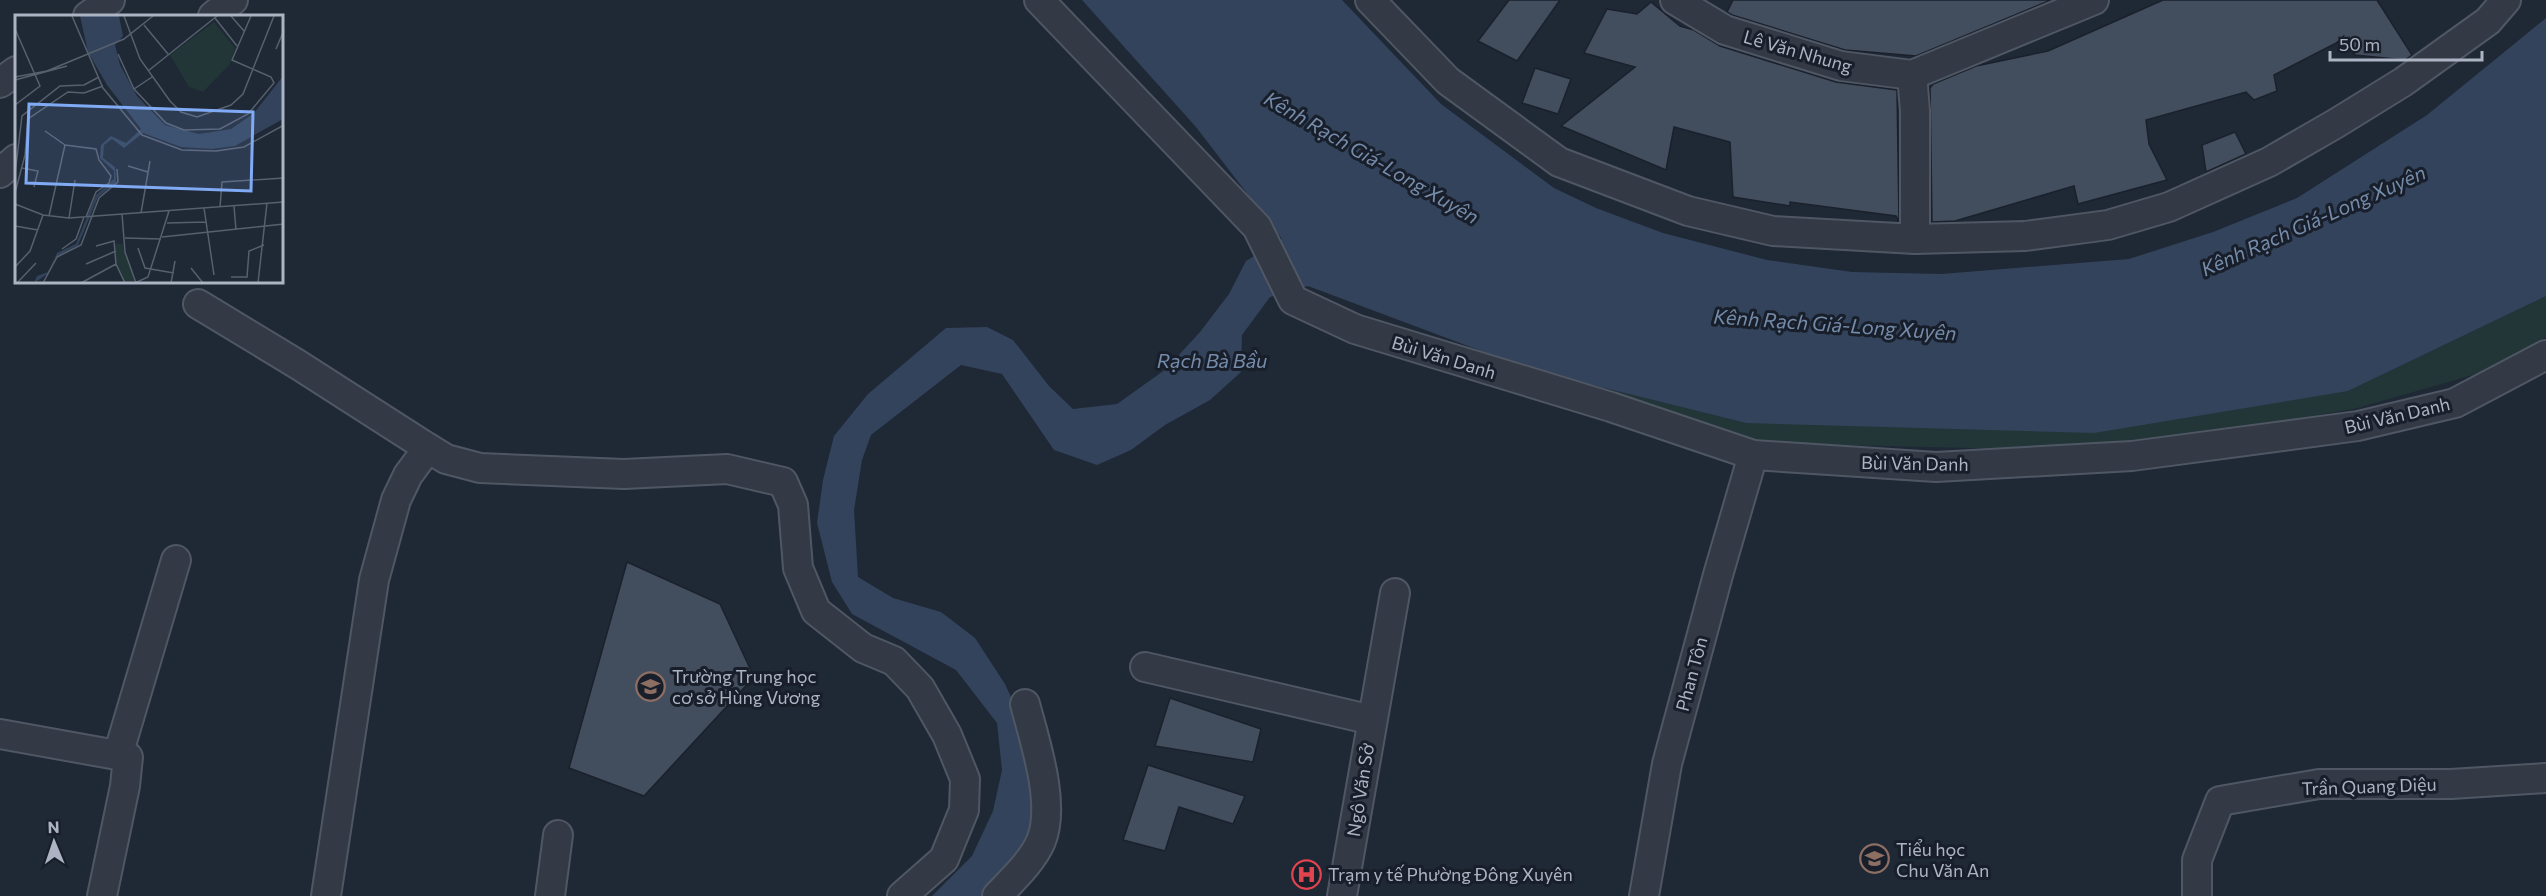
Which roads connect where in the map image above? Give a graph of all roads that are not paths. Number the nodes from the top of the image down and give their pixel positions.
1 (110, 0) edge
2 (234, 0) edge
3 (1039, 0) edge
4 (1370, 0) edge
5 (1675, 0) edge
6 (2094, 0) edge
7 (2506, 0) edge
8 (89, 15) edge
9 (214, 15) edge
10 (15, 71) edge
11 (1912, 75) junction
12 (0, 83) edge
13 (15, 160) edge
14 (0, 173) edge
15 (1915, 238) junction
16 (198, 304) dead end
17 (2546, 355) edge
18 (428, 448) junction
19 (1753, 455) junction
20 (176, 560) dead end
21 (1395, 593) dead end
22 (1145, 667) dead end
23 (1025, 704) dead end
24 (1372, 720) junction
25 (0, 734) edge
26 (118, 755) junction
27 (2546, 778) edge
28 (558, 835) dead end
29 (102, 896) edge
30 (326, 896) edge
31 (550, 896) edge
32 (902, 896) edge
33 (998, 896) edge
34 (1342, 896) edge
35 (1644, 896) edge
36 (2197, 896) edge

1 - 8 street
2 - 9 street
3 - 19 street, Bùi Văn Danh
4 - 15 street
5 - 11 street, Lê Văn Nhung
6 - 11 street, Lê Văn Nhung
7 - 15 street
10 - 12 street
11 - 15 street
13 - 14 street
16 - 18 street
17 - 19 street, Bùi Văn Danh
18 - 30 street
18 - 32 street
19 - 35 street, Phan Tôn
20 - 26 street
21 - 24 street, Ngô Văn Sở
22 - 24 street
23 - 33 street
24 - 34 street, Ngô Văn Sở
25 - 26 street
26 - 29 street
27 - 36 street, Trần Quang Diệu
28 - 31 street

